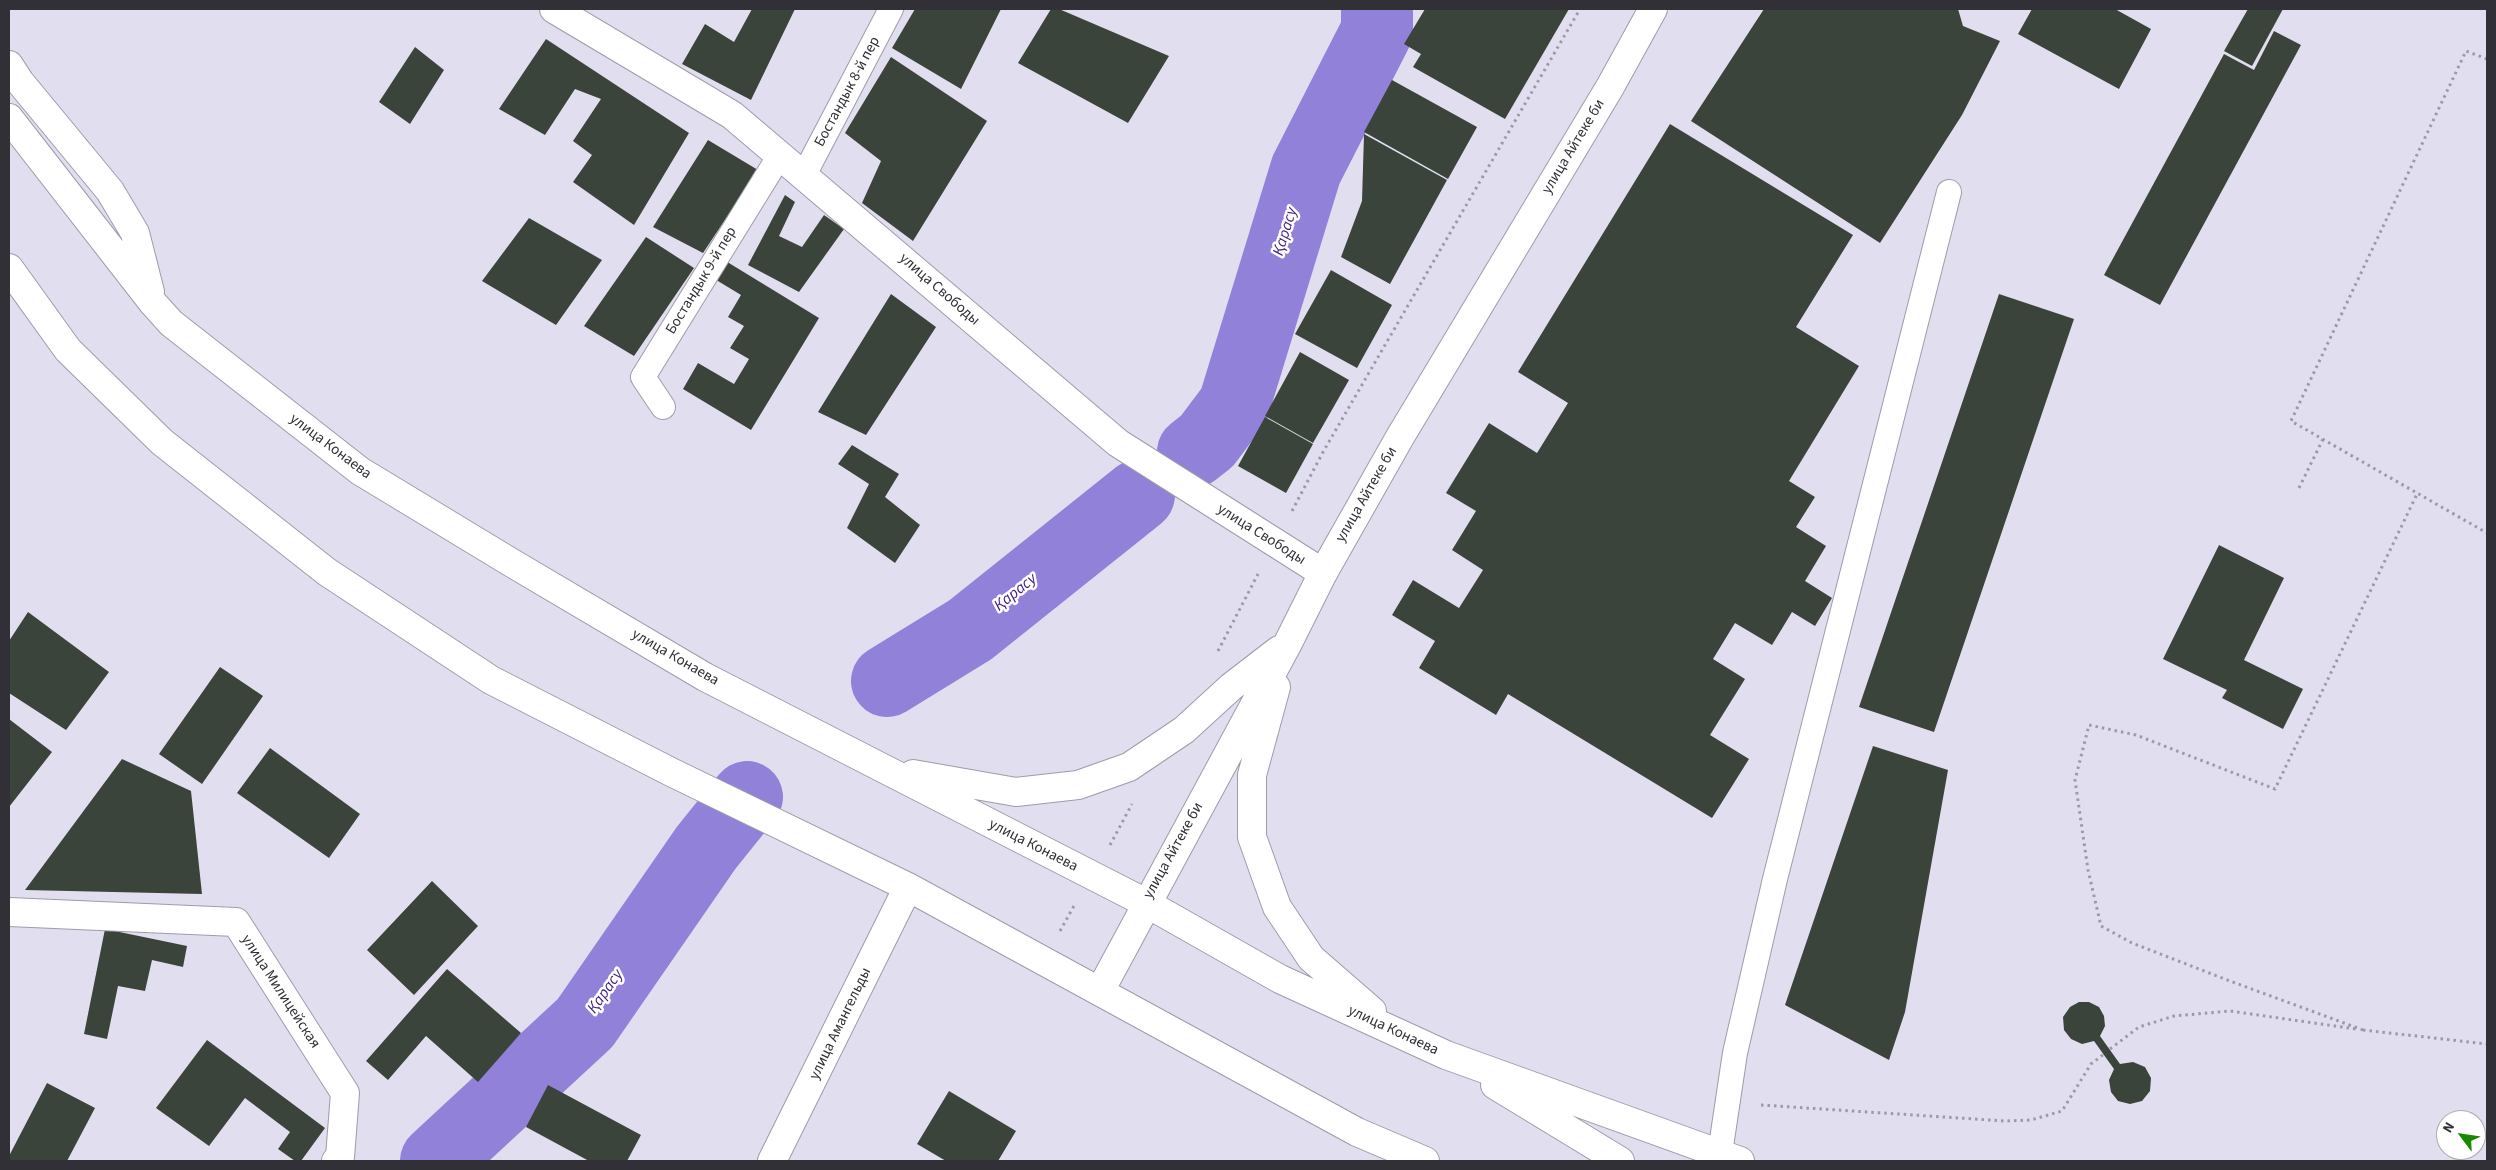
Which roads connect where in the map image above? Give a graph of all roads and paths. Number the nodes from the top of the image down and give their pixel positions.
1 (554, 9) edge
2 (891, 9) edge
3 (1580, 9) edge
4 (1653, 9) edge
5 (2487, 59) edge
6 (9, 65) edge
7 (9, 118) edge
8 (780, 155) junction
9 (804, 175) junction
10 (1949, 192) dead end
11 (9, 268) edge
12 (153, 303) junction
13 (663, 407) dead end
14 (2324, 439) junction
15 (2299, 488) dead end
16 (2418, 492) junction
17 (2487, 533) edge
18 (1274, 543) junction
19 (1323, 574) junction
20 (1288, 643) junction
21 (1217, 654) dead end
22 (882, 768) junction
23 (1133, 802) dead end
24 (1092, 876) junction
25 (908, 886) junction
26 (1146, 903) junction
27 (9, 912) edge
28 (1043, 960) junction
29 (1100, 991) junction
30 (2363, 1030) junction
31 (1396, 1032) junction
32 (2487, 1044) edge
33 (2110, 1049) dead end
34 (2104, 1054) dead end
35 (1446, 1055) junction
36 (1728, 1103) junction
37 (1357, 1132) junction
38 (1730, 1157) edge
39 (340, 1160) edge
40 (772, 1161) edge
41 (1406, 1161) edge
42 (1425, 1161) edge
43 (1620, 1161) edge

1 - 8 main road, улица Свободы
2 - 9 lane, Бостандык 8-й пер
3 - 18 path
4 - 19 main road, улица Айтеке би
5 - 14 path
6 - 12 main road
7 - 12 main road, улица Конаева
8 - 9 main road, улица Свободы
8 - 13 lane, Бостандык 9-й пер
9 - 18 main road, улица Свободы
10 - 36 lane
11 - 25 main road
12 - 22 main road, улица Конаева
14 - 15 path
14 - 16 path
16 - 17 path
16 - 30 path
18 - 19 main road, улица Свободы
18 - 21 path
19 - 20 main road, улица Айтеке би
20 - 22 main road
20 - 26 main road, улица Айтеке би
20 - 31 main road
22 - 24 main road, улица Конаева
23 - 24 path
24 - 26 main road, улица Конаева
24 - 28 path
25 - 28 main road
25 - 40 main road, улица Амангельды
26 - 29 main road, улица Айтеке би
26 - 31 main road, улица Конаева
27 - 39 main road, улица Милицейская
28 - 29 main road
29 - 37 main road
30 - 32 path
30 - 33 path
31 - 35 main road, улица Конаева
34 - 36 path
35 - 38 main road, улица Конаева
35 - 43 main road, улица Конаева
36 - 38 lane
37 - 41 main road
37 - 42 main road

